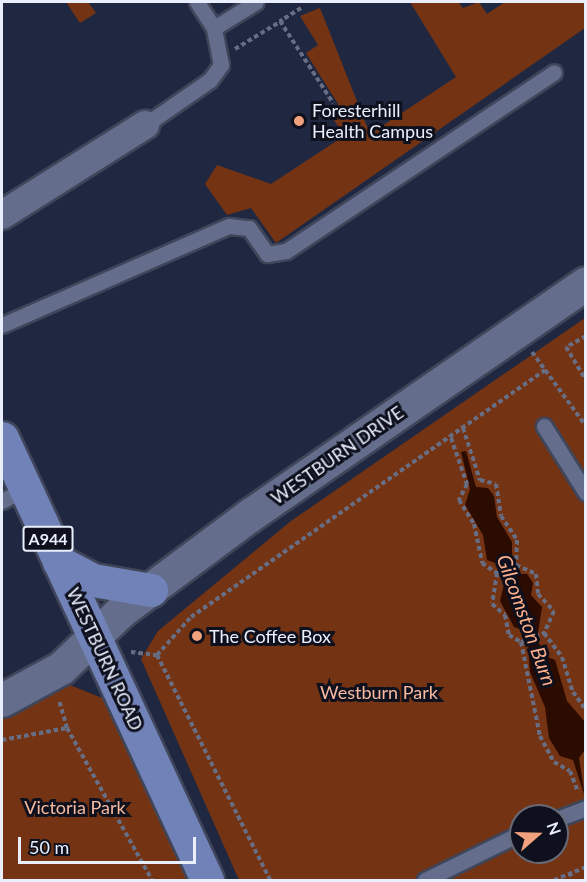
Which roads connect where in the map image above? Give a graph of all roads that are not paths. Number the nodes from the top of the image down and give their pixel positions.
1 (197, 2) edge
2 (256, 2) edge
3 (214, 28) junction
4 (554, 72) dead end
5 (145, 125) joint
6 (2, 215) edge
7 (585, 283) edge
8 (2, 325) edge
9 (544, 426) dead end
10 (2, 438) edge
11 (585, 494) edge
12 (13, 495) edge
13 (59, 562) junction
14 (150, 590) junction
15 (104, 631) junction
16 (2, 700) edge
17 (585, 808) edge
18 (569, 814) edge
19 (509, 839) edge
20 (207, 880) edge
21 (425, 880) edge

1 - 3 lane
2 - 3 lane
3 - 5 lane
4 - 8 lane
5 - 6 street
7 - 14 street, WESTBURN DRIVE
9 - 11 lane
10 - 12 main road, WESTBURN ROAD / A944
12 - 13 main road, WESTBURN ROAD / A944
13 - 14 main road
13 - 15 main road, WESTBURN ROAD / A944
14 - 15 street, WESTBURN DRIVE
15 - 16 street, WESTBURN DRIVE
15 - 20 main road, WESTBURN ROAD / A944
17 - 18 lane
19 - 21 lane

